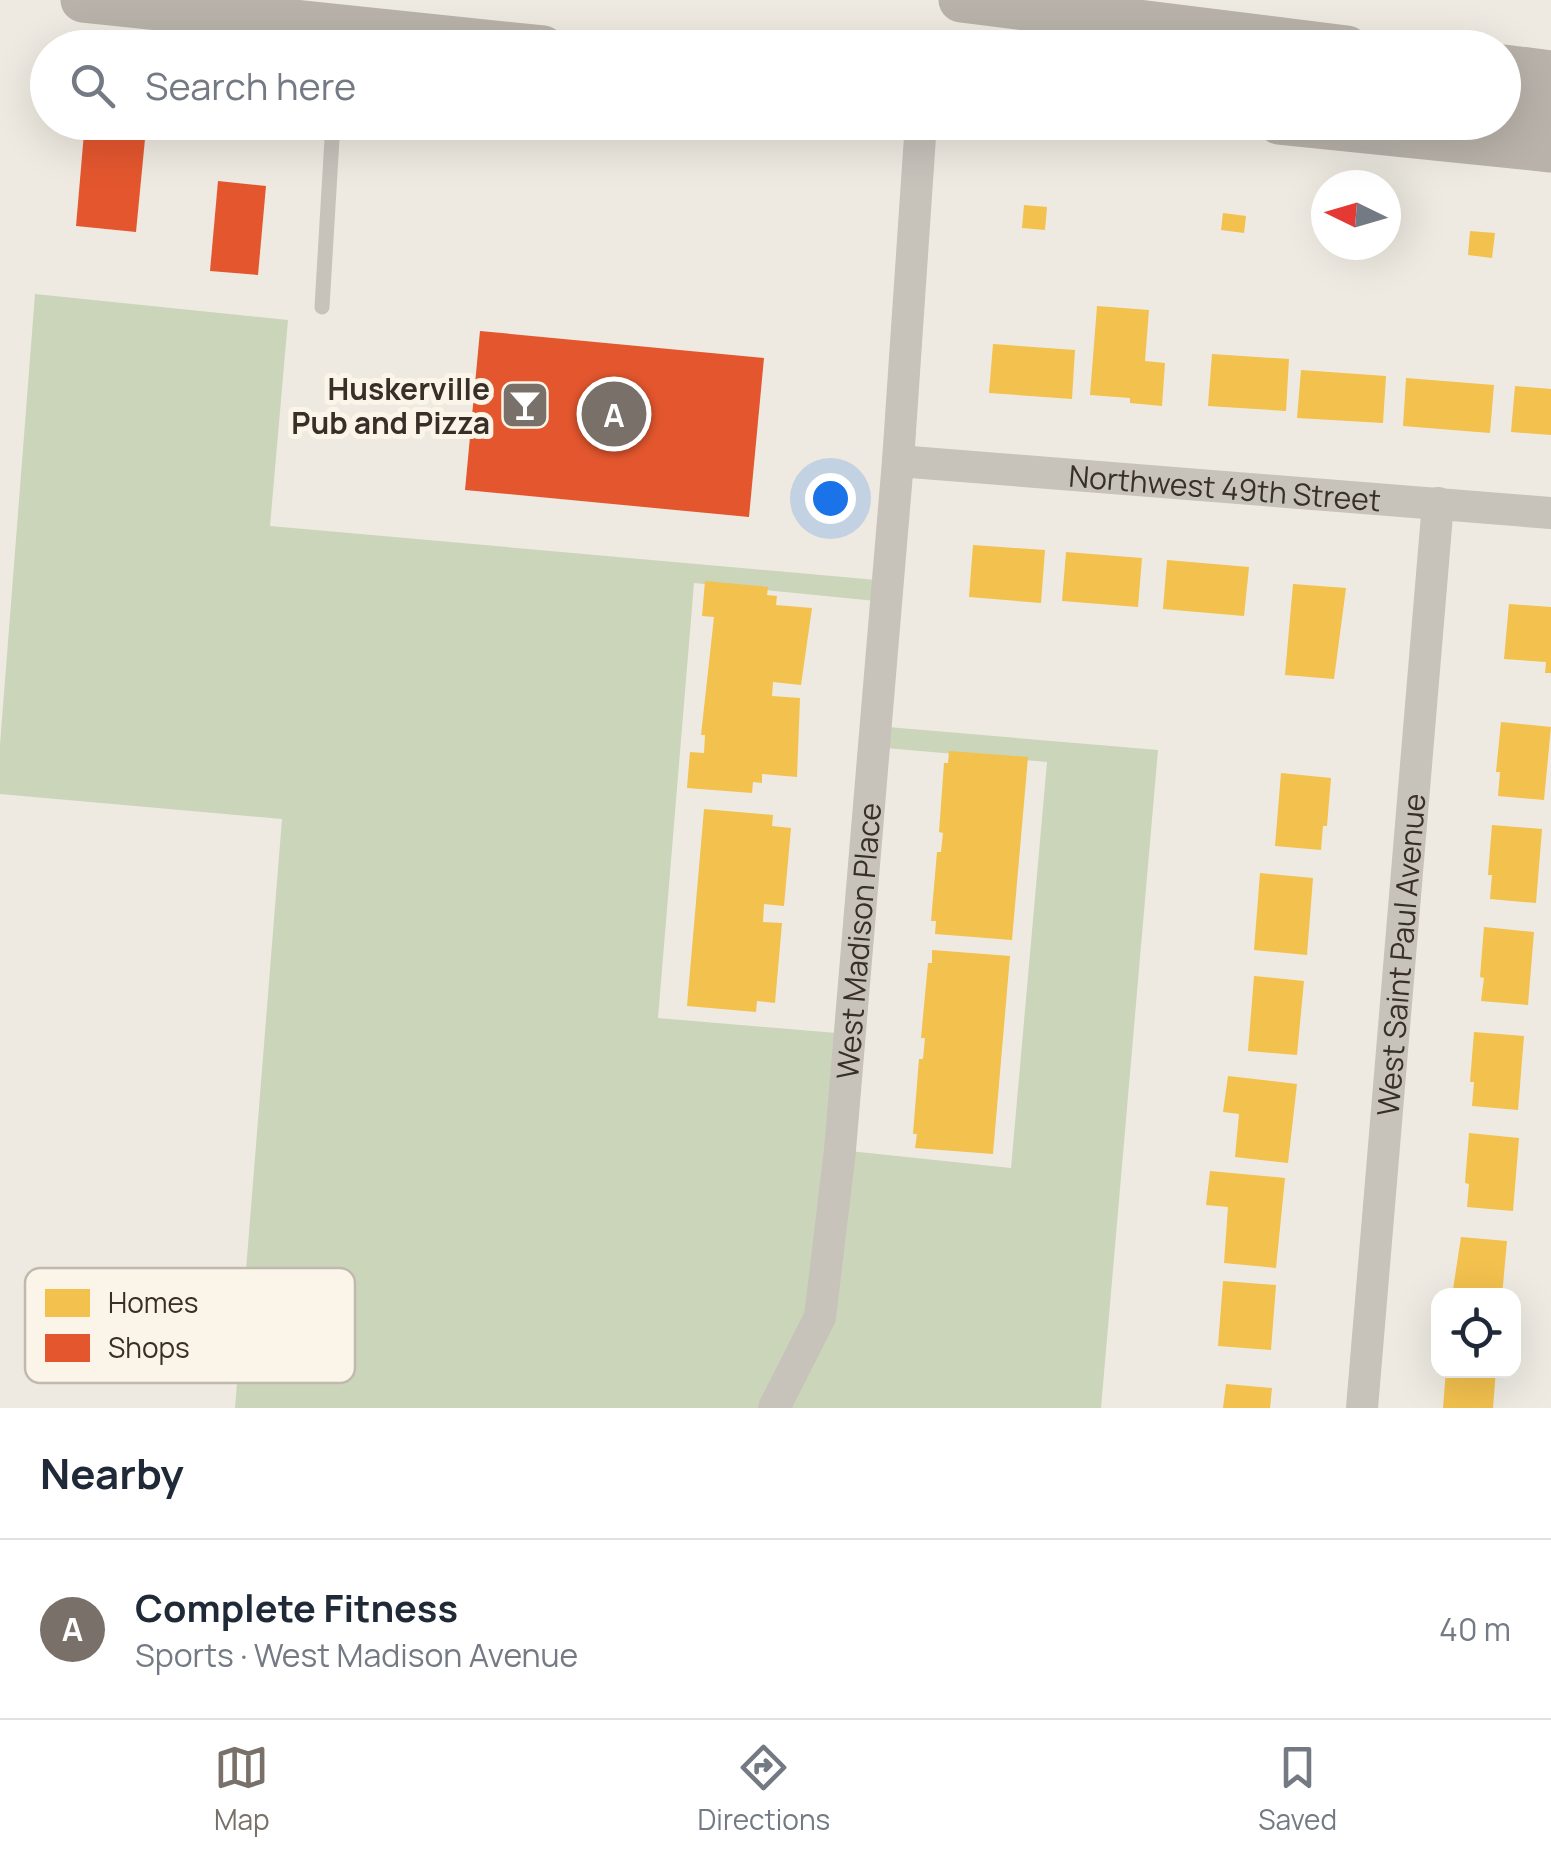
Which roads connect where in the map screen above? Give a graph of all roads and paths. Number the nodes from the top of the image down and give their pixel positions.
1 (83, 0) edge
2 (961, 0) edge
3 (291, 30) edge
4 (1203, 30) edge
5 (1521, 69) edge
6 (1551, 72) edge
7 (1521, 109) edge
8 (1551, 110) edge
9 (332, 140) edge
10 (920, 140) edge
11 (1454, 140) edge
12 (1551, 150) edge
13 (322, 307) dead end
14 (898, 462) junction
15 (1438, 503) junction
16 (1551, 513) edge
17 (774, 1408) edge
18 (1362, 1408) edge

1 - 3 main road
2 - 4 main road
5 - 6 main road
7 - 8 main road
9 - 13 lane
10 - 14 street, West Madison Place
11 - 12 main road
14 - 15 street, Northwest 49th Street
14 - 17 street, West Madison Place
15 - 16 street, Northwest 49th Street
15 - 18 street, West Saint Paul Avenue

